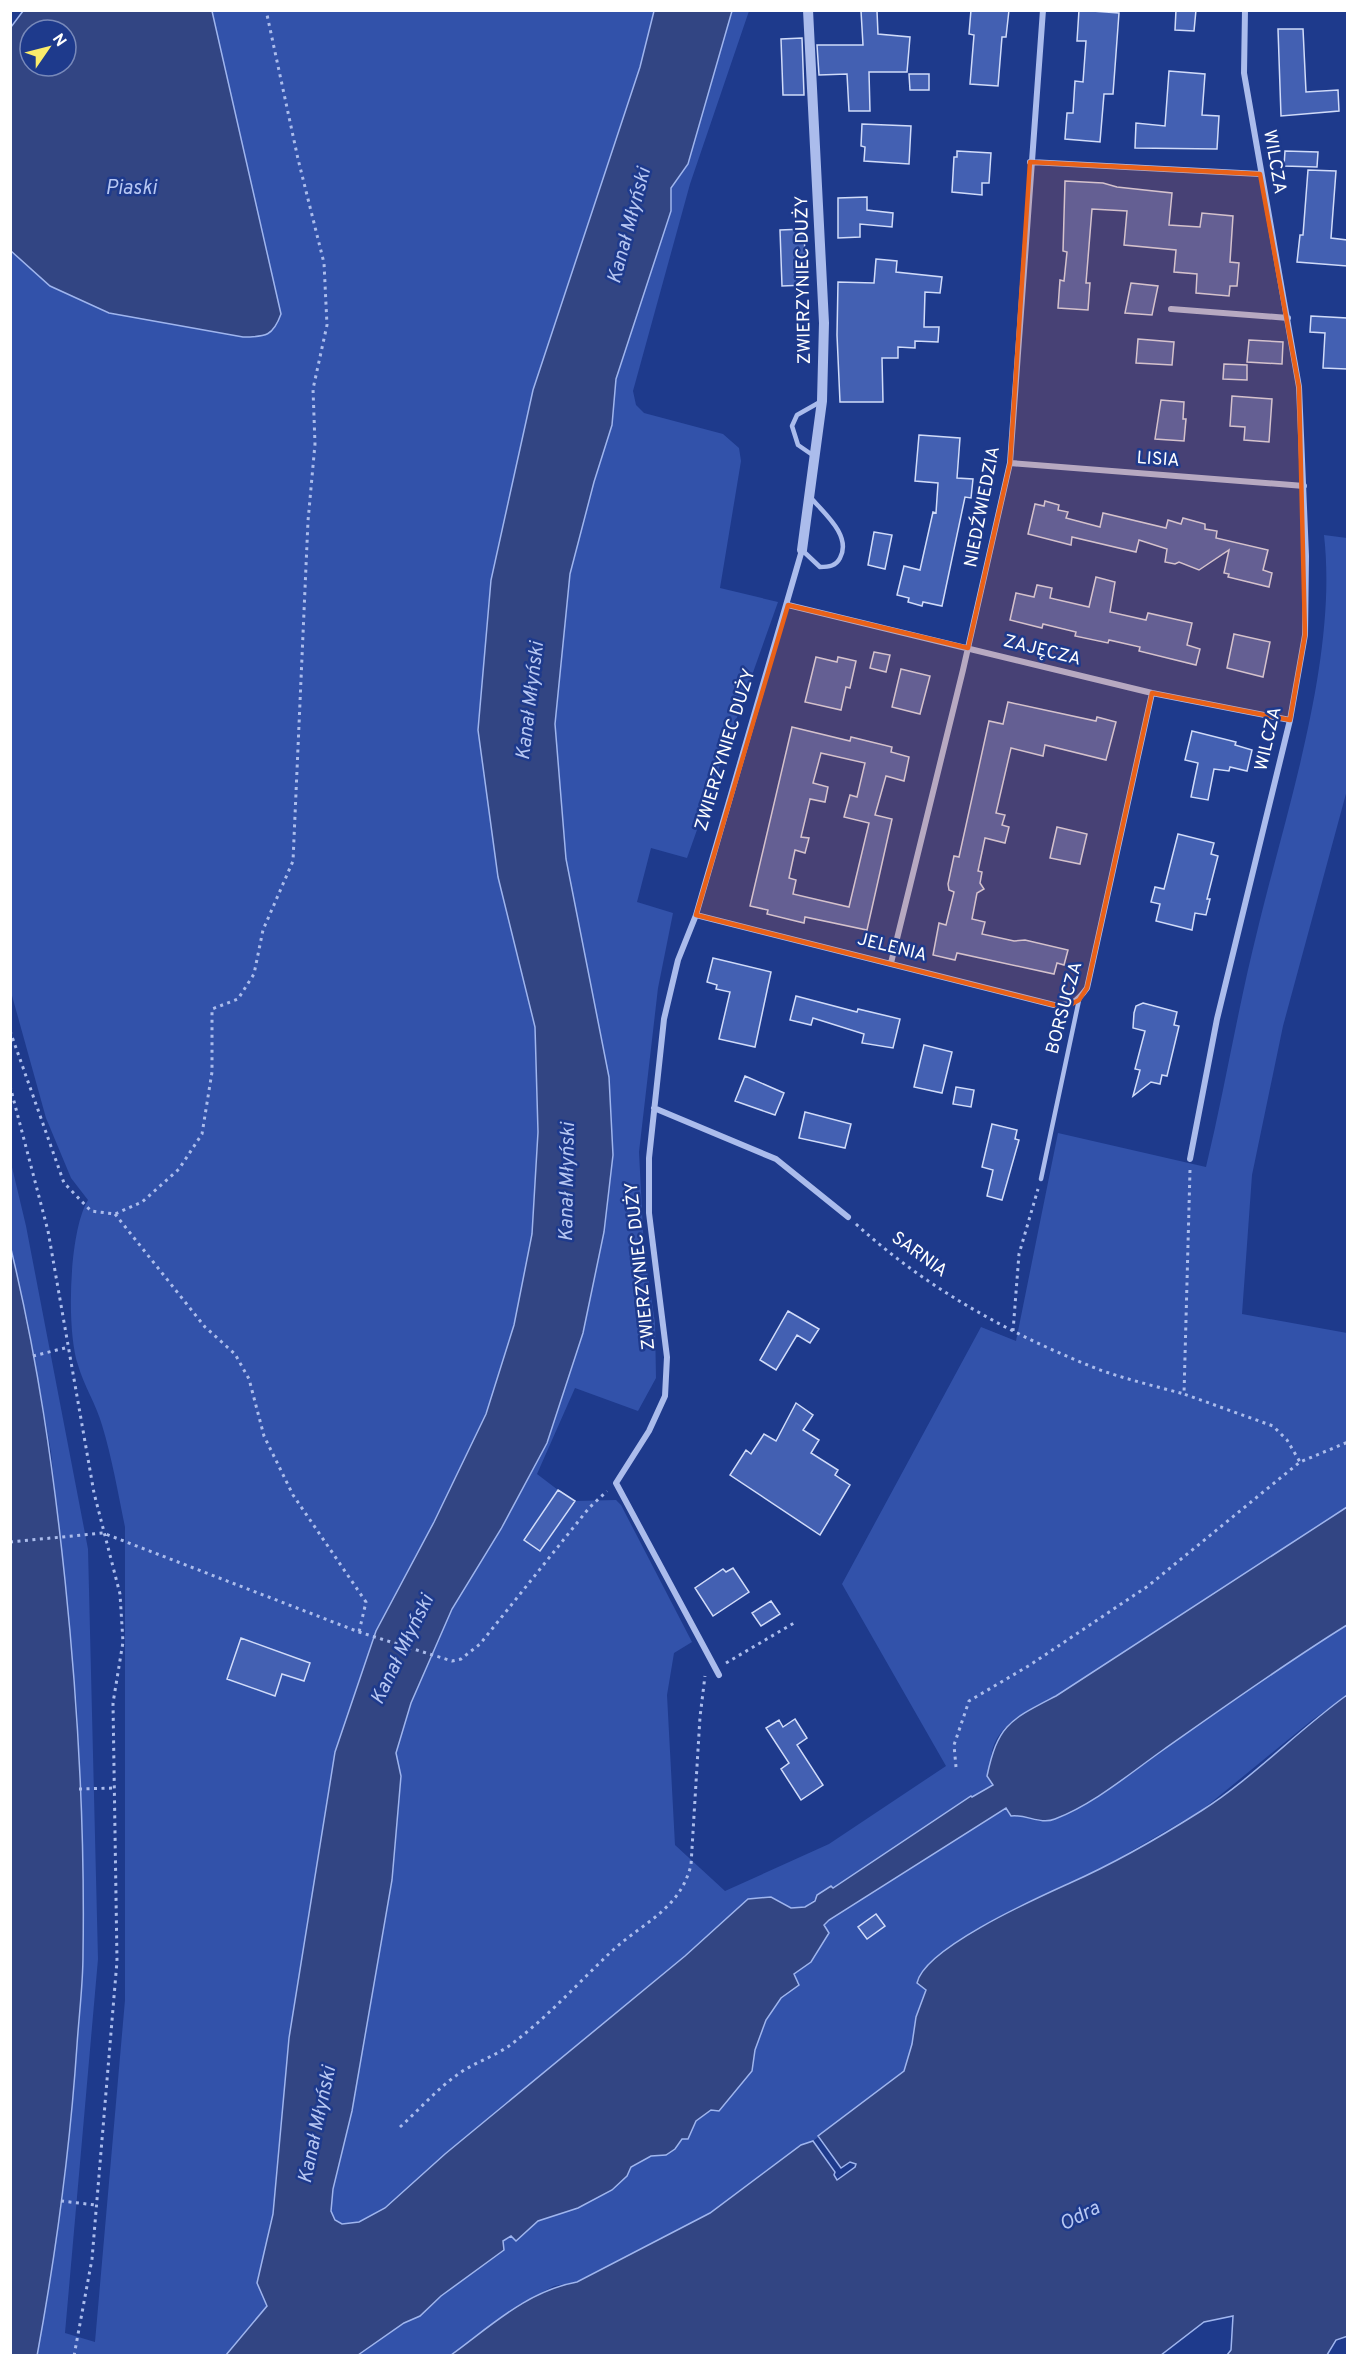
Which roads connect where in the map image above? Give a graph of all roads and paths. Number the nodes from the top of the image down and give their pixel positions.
1 (266, 10) edge
2 (808, 10) edge
3 (1042, 10) edge
4 (1245, 10) edge
5 (1030, 162) junction
6 (1260, 174) junction
7 (1172, 309) dead end
8 (1288, 318) junction
9 (822, 401) junction
10 (815, 457) junction
11 (1010, 463) junction
12 (1304, 486) junction
13 (811, 498) junction
14 (802, 550) junction
15 (788, 605) junction
16 (968, 648) junction
17 (1152, 693) junction
18 (1290, 720) junction
19 (696, 915) junction
20 (891, 963) junction
21 (1079, 1000) junction
22 (10, 1031) edge
23 (10, 1086) edge
24 (654, 1108) junction
25 (1190, 1159) joint
26 (1041, 1179) joint
27 (115, 1214) junction
28 (848, 1217) joint
29 (1013, 1332) junction
30 (69, 1347) junction
31 (33, 1356) dead end
32 (1184, 1394) junction
33 (1347, 1443) edge
34 (1300, 1462) junction
35 (615, 1483) junction
36 (103, 1533) junction
37 (10, 1542) edge
38 (794, 1623) dead end
39 (359, 1632) junction
40 (717, 1672) junction
41 (956, 1767) dead end
42 (115, 1788) junction
43 (79, 1789) dead end
44 (400, 2127) dead end
45 (60, 2201) dead end
46 (96, 2205) junction
47 (74, 2355) edge

1 - 27 path
2 - 9 street, ZWIERZYNIEC DUŻY
3 - 5 street, NIEDŹWIEDZIA
4 - 6 street, WILCZA
5 - 6 street
5 - 11 street, NIEDŹWIEDZIA
6 - 8 street, WILCZA
7 - 8 street
8 - 12 street, WILCZA
9 - 10 street, ZWIERZYNIEC DUŻY
9 - 10 lane
10 - 13 street, ZWIERZYNIEC DUŻY
11 - 12 street, LISIA
11 - 16 street, NIEDŹWIEDZIA
12 - 18 street, WILCZA
13 - 14 street, ZWIERZYNIEC DUŻY
13 - 14 lane
14 - 15 street, ZWIERZYNIEC DUŻY
15 - 16 street, ZAJĘCZA
15 - 19 street, ZWIERZYNIEC DUŻY
16 - 17 street, ZAJĘCZA
16 - 20 street, NIEDŹWIEDZIA
17 - 18 street, ZAJĘCZA
17 - 21 street, BORSUCZA
18 - 25 street, WILCZA
19 - 20 street, JELENIA
19 - 24 street, ZWIERZYNIEC DUŻY
20 - 21 street, JELENIA
21 - 26 lane, BORSUCZA
22 - 27 path
23 - 30 path
24 - 28 street
24 - 35 street, ZWIERZYNIEC DUŻY
25 - 32 path
26 - 29 path
27 - 39 path
28 - 29 path, SARNIA
29 - 32 path, SARNIA
30 - 31 path
30 - 36 path
32 - 34 path, SARNIA
33 - 34 path
34 - 41 path
35 - 39 path
35 - 40 street
36 - 37 path
36 - 39 path
36 - 42 path
38 - 40 path
40 - 44 path
42 - 43 path
42 - 46 path
45 - 46 path
46 - 47 path

